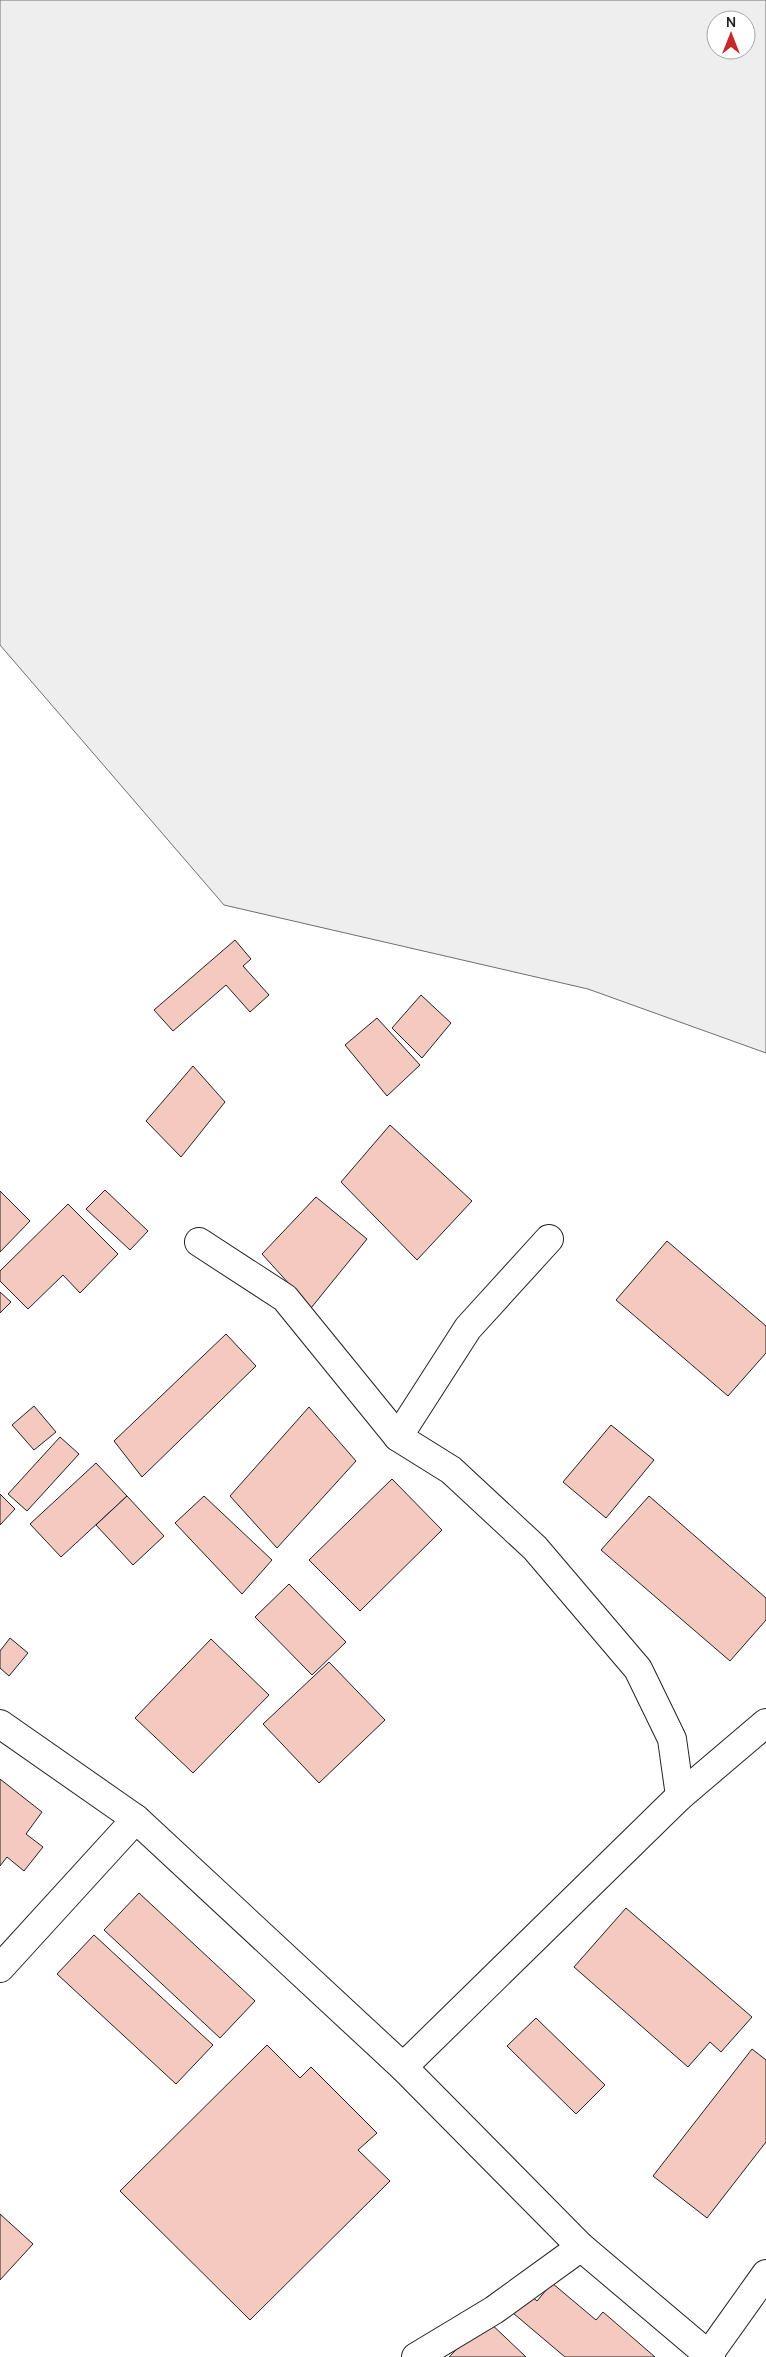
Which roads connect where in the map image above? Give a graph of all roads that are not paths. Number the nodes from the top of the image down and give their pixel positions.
1 (549, 1239) dead end
2 (199, 1242) dead end
3 (398, 1437) junction
4 (766, 1723) edge
5 (0, 1724) edge
6 (680, 1796) junction
7 (136, 1819) junction
8 (0, 1968) edge
9 (403, 2066) junction
10 (581, 2248) junction
11 (766, 2274) edge
12 (710, 2356) edge
13 (416, 2357) edge

1 - 3 street
2 - 3 street
3 - 6 street
4 - 6 street
5 - 7 street
6 - 9 street
7 - 8 street
7 - 9 street
9 - 10 street
10 - 12 street
10 - 13 street
11 - 12 street

